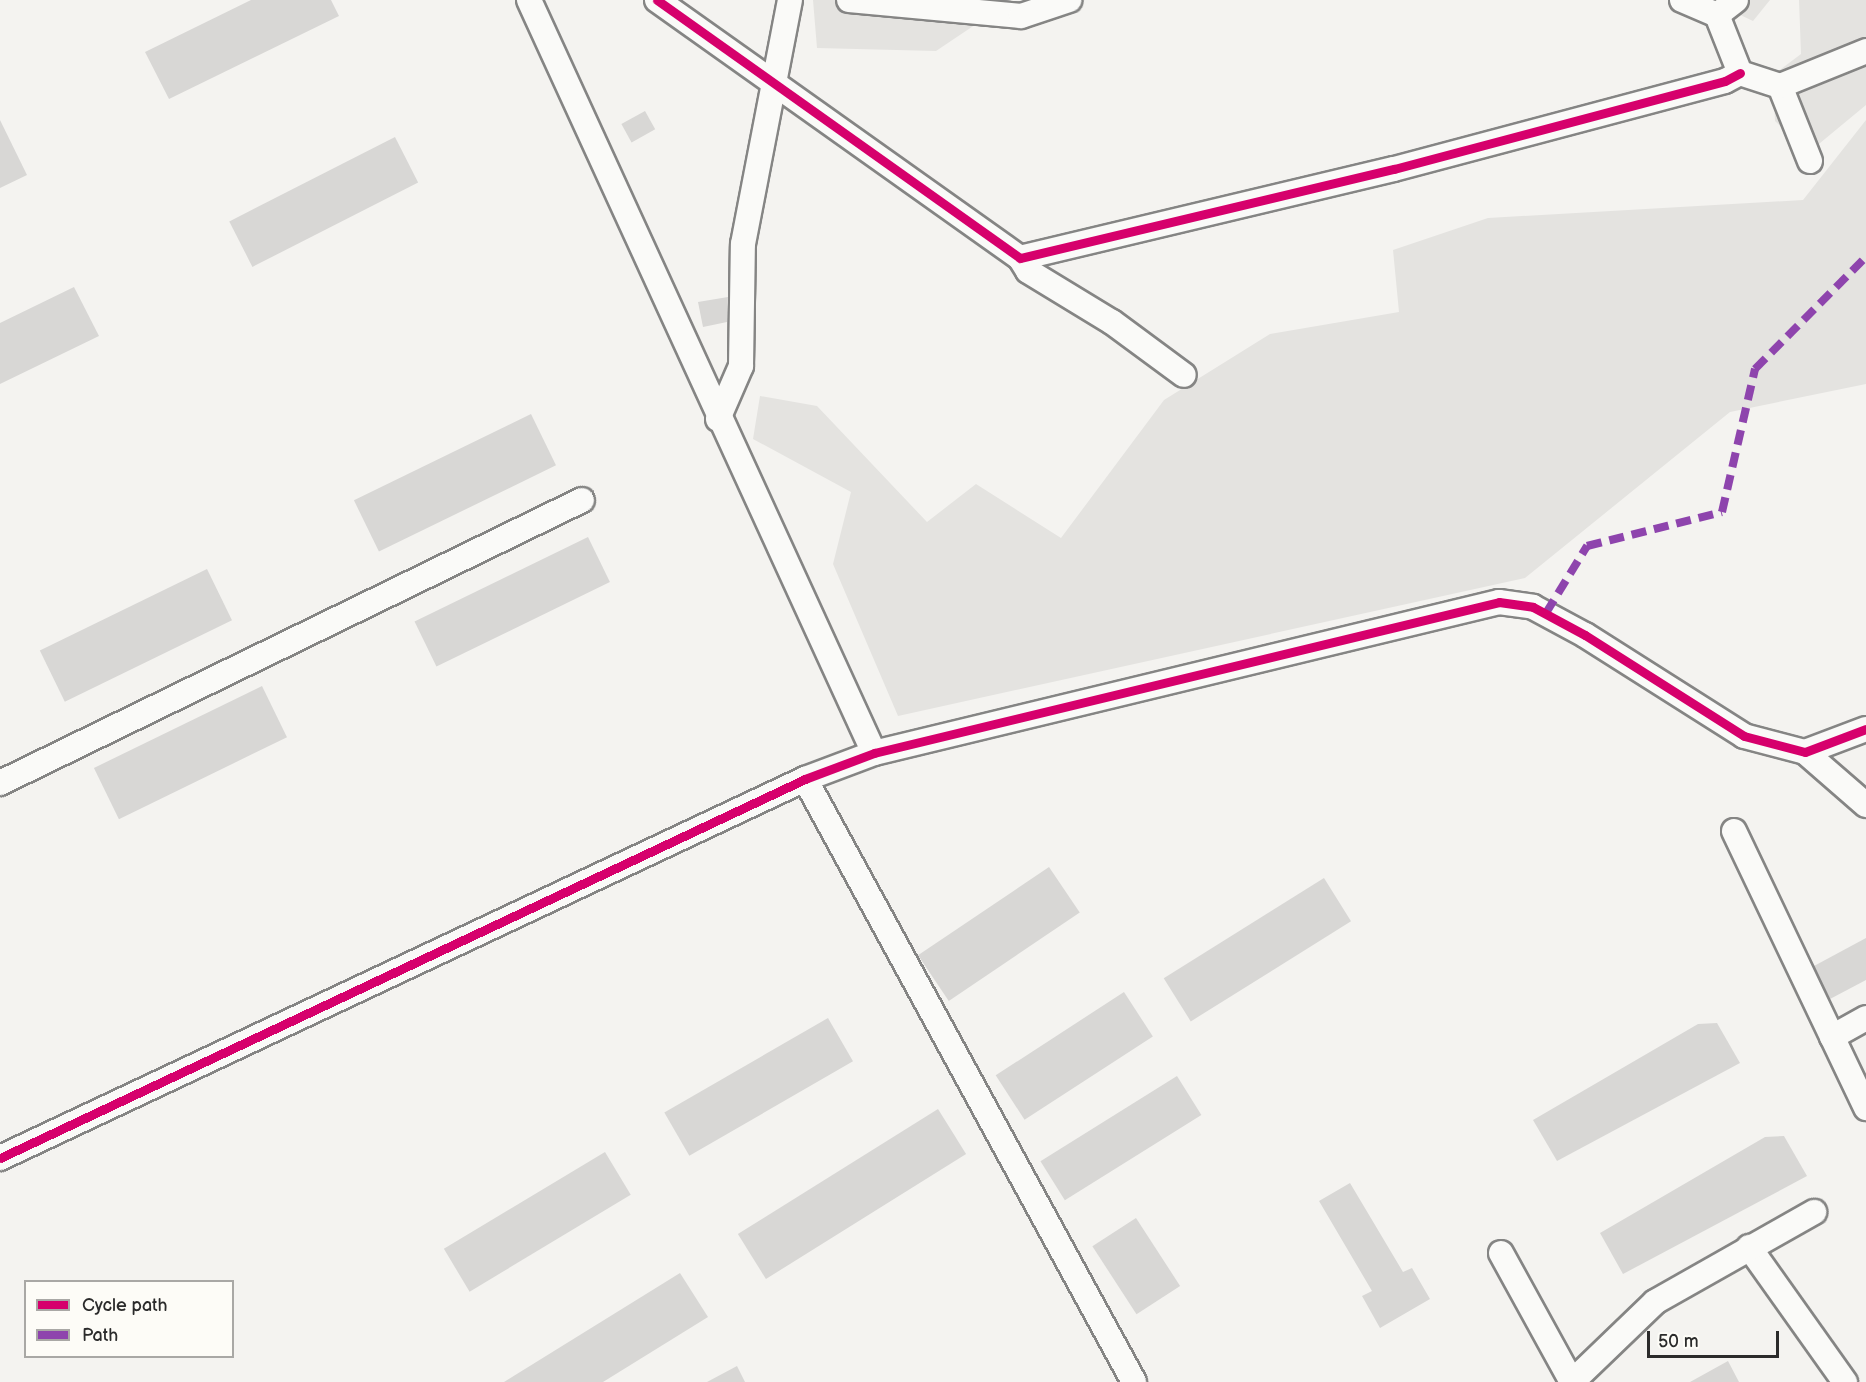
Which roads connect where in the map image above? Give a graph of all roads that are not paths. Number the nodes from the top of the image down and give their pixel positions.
1 (529, 0) edge
2 (657, 0) edge
3 (790, 0) edge
4 (849, 0) edge
5 (1069, 0) edge
6 (1682, 0) edge
7 (1736, 0) edge
8 (1717, 15) junction
9 (1866, 51) edge
10 (1740, 73) junction
11 (774, 80) junction
12 (1780, 86) junction
13 (1810, 161) dead end
14 (1020, 258) junction
15 (1184, 375) dead end
16 (718, 419) junction
17 (582, 500) dead end
18 (1866, 729) edge
19 (1805, 752) junction
20 (874, 753) junction
21 (806, 779) junction
22 (0, 783) edge
23 (1866, 805) edge
24 (1734, 831) dead end
25 (1866, 1018) edge
26 (1832, 1037) junction
27 (1866, 1108) edge
28 (0, 1158) edge
29 (1814, 1212) dead end
30 (1749, 1247) junction
31 (1502, 1253) dead end
32 (1134, 1382) edge
33 (1845, 1382) edge

1 - 16 street
2 - 11 street
3 - 11 street
4 - 5 street
6 - 8 street
7 - 8 street
8 - 10 street
9 - 12 street
10 - 12 street
10 - 14 street
11 - 14 street
11 - 16 street
12 - 13 street
14 - 15 street
16 - 20 street
17 - 22 street
18 - 19 street
19 - 20 street
19 - 23 street
20 - 21 street
21 - 28 street
21 - 32 street
24 - 26 street
25 - 26 street
26 - 27 street
29 - 30 street
30 - 31 street
30 - 33 street

